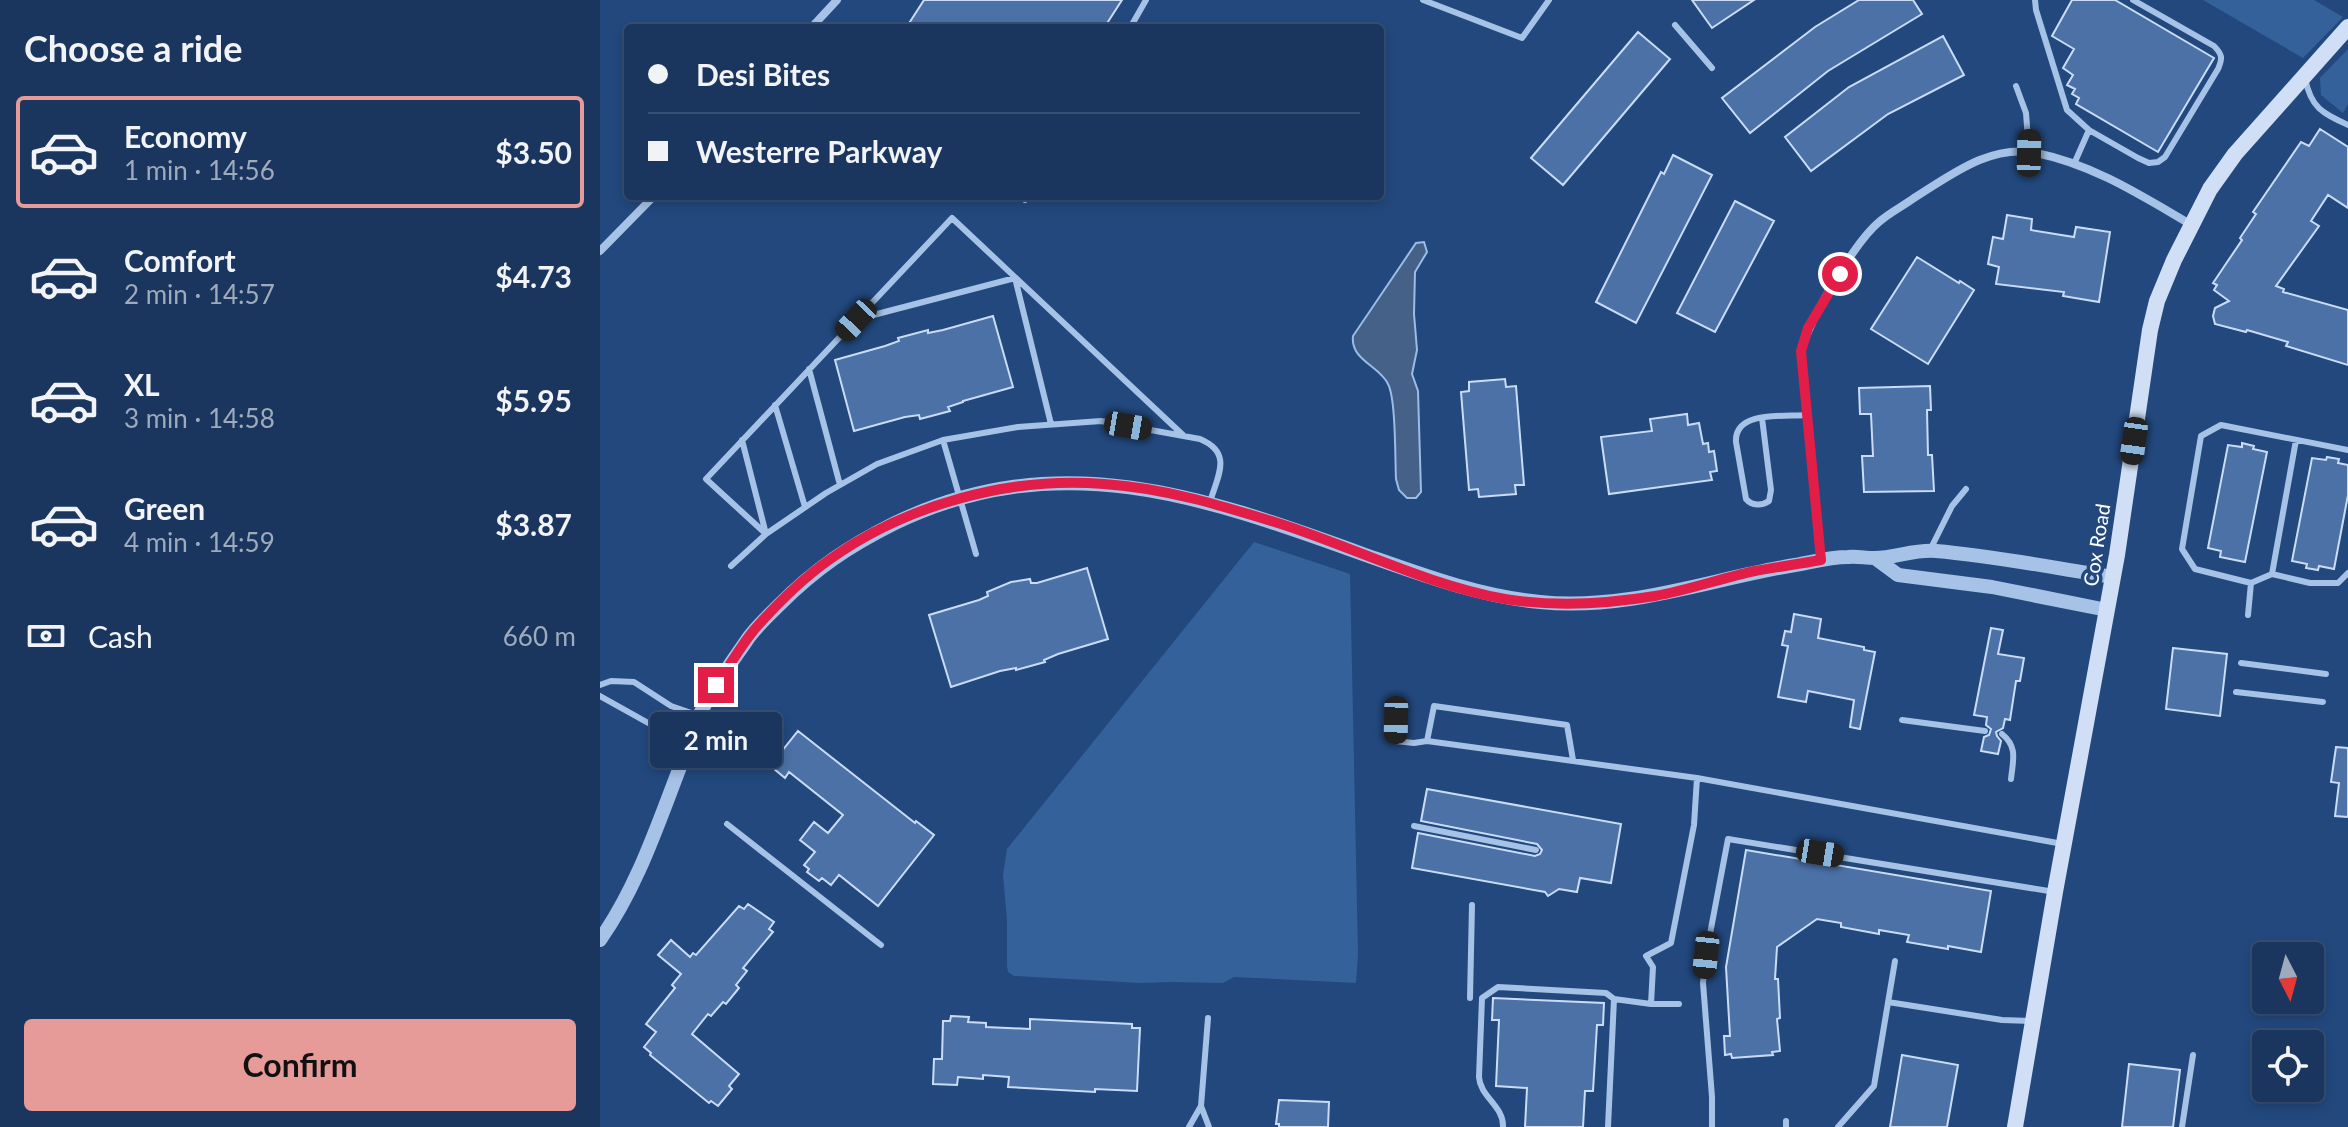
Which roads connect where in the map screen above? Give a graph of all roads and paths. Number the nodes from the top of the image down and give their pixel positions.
1 (837, 0) edge
2 (1146, 0) edge
3 (1423, 0) edge
4 (1549, 0) edge
5 (2035, 0) edge
6 (2133, 0) edge
7 (815, 24) edge
8 (1132, 24) edge
9 (1675, 25) dead end
10 (2348, 27) edge
11 (1712, 68) dead end
12 (2304, 76) junction
13 (2016, 86) dead end
14 (2348, 125) edge
15 (2089, 130) junction
16 (2029, 153) junction
17 (2074, 164) junction
18 (650, 200) edge
19 (2190, 224) junction
20 (600, 251) edge
21 (1015, 278) junction
22 (856, 320) junction
23 (809, 369) junction
24 (775, 405) junction
25 (1807, 415) junction
26 (1762, 418) junction
27 (1051, 424) junction
28 (1183, 435) junction
29 (742, 440) junction
30 (943, 440) junction
31 (2296, 440) junction
32 (2348, 450) edge
33 (840, 485) junction
34 (1966, 489) dead end
35 (961, 498) junction
36 (1210, 502) junction
37 (805, 507) junction
38 (766, 534) junction
39 (1930, 550) junction
40 (976, 554) dead end
41 (1875, 558) junction
42 (1821, 560) junction
43 (731, 566) dead end
44 (2348, 573) edge
45 (2272, 574) junction
46 (2113, 577) junction
47 (2251, 583) junction
48 (2107, 610) junction
49 (2248, 615) dead end
50 (2241, 663) dead end
51 (2326, 674) dead end
52 (600, 685) edge
53 (2236, 692) dead end
54 (600, 696) edge
55 (1396, 700) dead end
56 (2323, 702) dead end
57 (699, 716) junction
58 (1902, 720) dead end
59 (1985, 731) dead end
60 (753, 734) dead end
61 (2002, 734) dead end
62 (691, 739) junction
63 (1427, 741) junction
64 (747, 754) dead end
65 (1573, 760) junction
66 (1697, 778) junction
67 (2011, 779) dead end
68 (727, 824) dead end
69 (1414, 826) dead end
70 (2063, 844) junction
71 (1536, 850) dead end
72 (2055, 892) junction
73 (1472, 905) dead end
74 (600, 940) edge
75 (881, 945) dead end
76 (1895, 961) dead end
77 (1470, 998) dead end
78 (1614, 999) junction
79 (1888, 1002) junction
80 (1651, 1004) junction
81 (1679, 1004) dead end
82 (1208, 1018) dead end
83 (2033, 1020) junction
84 (2193, 1055) dead end
85 (1201, 1106) junction
86 (1189, 1127) edge
87 (1209, 1127) edge
88 (1503, 1127) edge
89 (1608, 1127) edge
90 (1712, 1127) edge
91 (1838, 1127) edge
92 (2015, 1127) edge
93 (2182, 1127) edge

1 - 7 street
2 - 8 lane
3 - 4 lane
5 - 15 lane
6 - 15 lane
9 - 11 lane
10 - 12 main road, Cox Road
12 - 14 lane
12 - 19 main road, Cox Road
13 - 16 lane
15 - 17 lane
16 - 17 street
16 - 25 street
17 - 19 street
18 - 20 street
19 - 46 main road, Cox Road
21 - 22 lane
21 - 22 lane
21 - 27 lane
21 - 28 lane
22 - 23 lane
23 - 24 lane
23 - 33 lane
24 - 29 lane
24 - 37 lane
25 - 26 lane
25 - 42 street
26 - 26 lane
27 - 28 lane
27 - 30 lane
28 - 36 lane
29 - 38 lane
29 - 38 lane
30 - 33 lane
30 - 35 lane
31 - 32 lane
31 - 45 lane
31 - 47 lane
33 - 37 lane
34 - 39 lane
35 - 36 street
35 - 40 lane
35 - 57 street
36 - 42 street
37 - 38 lane
38 - 43 lane
39 - 41 street
39 - 46 street
41 - 42 street
41 - 48 street
44 - 45 lane
45 - 47 lane
46 - 48 main road, Cox Road
47 - 49 lane
48 - 70 main road, Cox Road
50 - 51 lane
52 - 57 lane
53 - 56 lane
54 - 62 lane
55 - 63 lane
57 - 60 lane
57 - 62 street
58 - 59 lane
61 - 67 lane
62 - 64 lane
62 - 74 street
63 - 65 lane
63 - 65 lane
65 - 66 lane
66 - 70 lane
66 - 80 lane
68 - 75 lane
69 - 71 lane
70 - 72 main road, Cox Road
72 - 83 main road, Cox Road
72 - 90 lane
73 - 77 lane
76 - 79 lane
78 - 80 lane
78 - 88 lane
78 - 89 lane
79 - 83 lane
79 - 91 lane
80 - 81 lane
82 - 85 lane
83 - 92 main road, Cox Road
84 - 93 lane
85 - 86 lane
85 - 87 lane

